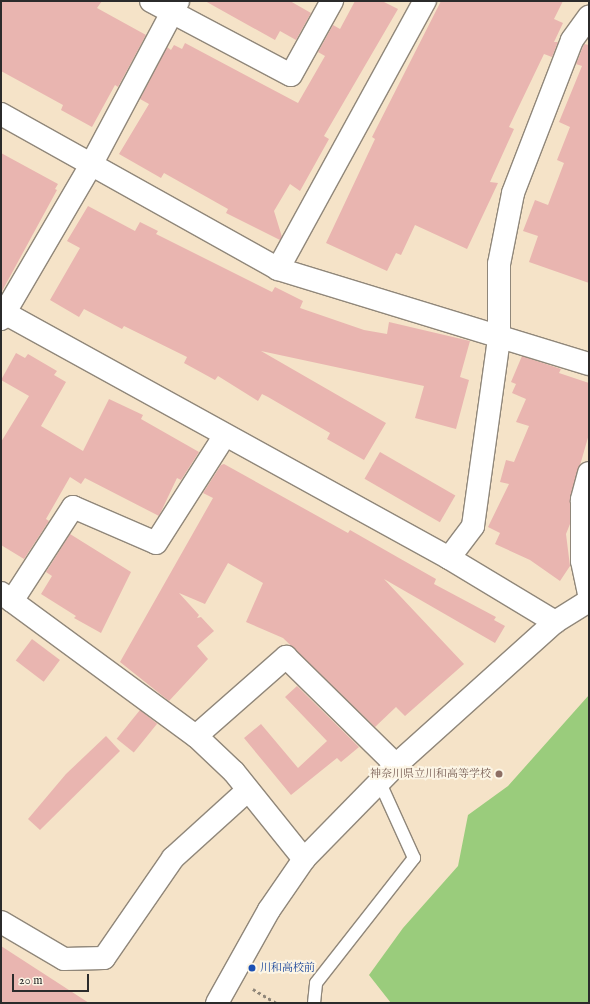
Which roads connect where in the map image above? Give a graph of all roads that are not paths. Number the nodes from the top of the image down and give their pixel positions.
1 (151, 1) edge
2 (332, 1) edge
3 (425, 1) edge
4 (175, 6) edge
5 (589, 17) edge
6 (1, 114) edge
7 (92, 163) junction
8 (278, 269) junction
9 (2, 315) edge
10 (499, 338) junction
11 (589, 364) edge
12 (225, 435) junction
13 (589, 473) edge
14 (449, 558) junction
15 (589, 595) edge
16 (6, 597) edge
17 (589, 601) edge
18 (555, 622) junction
19 (196, 736) junction
20 (396, 765) junction
21 (380, 783) junction
22 (248, 790) junction
23 (304, 859) junction
24 (1, 922) edge
25 (217, 1003) edge
26 (314, 1003) edge

1 - 4 street
2 - 4 street
3 - 8 street
4 - 7 street
5 - 10 street
6 - 7 street
7 - 8 street
7 - 9 street
8 - 10 street
9 - 12 street
10 - 11 street
10 - 14 street
12 - 14 street
12 - 16 street
13 - 15 street
14 - 18 street
16 - 19 street
17 - 18 street
18 - 20 street
19 - 20 street
19 - 22 street
20 - 21 street
21 - 23 street
21 - 26 lane
22 - 23 street
22 - 24 street
23 - 25 street

